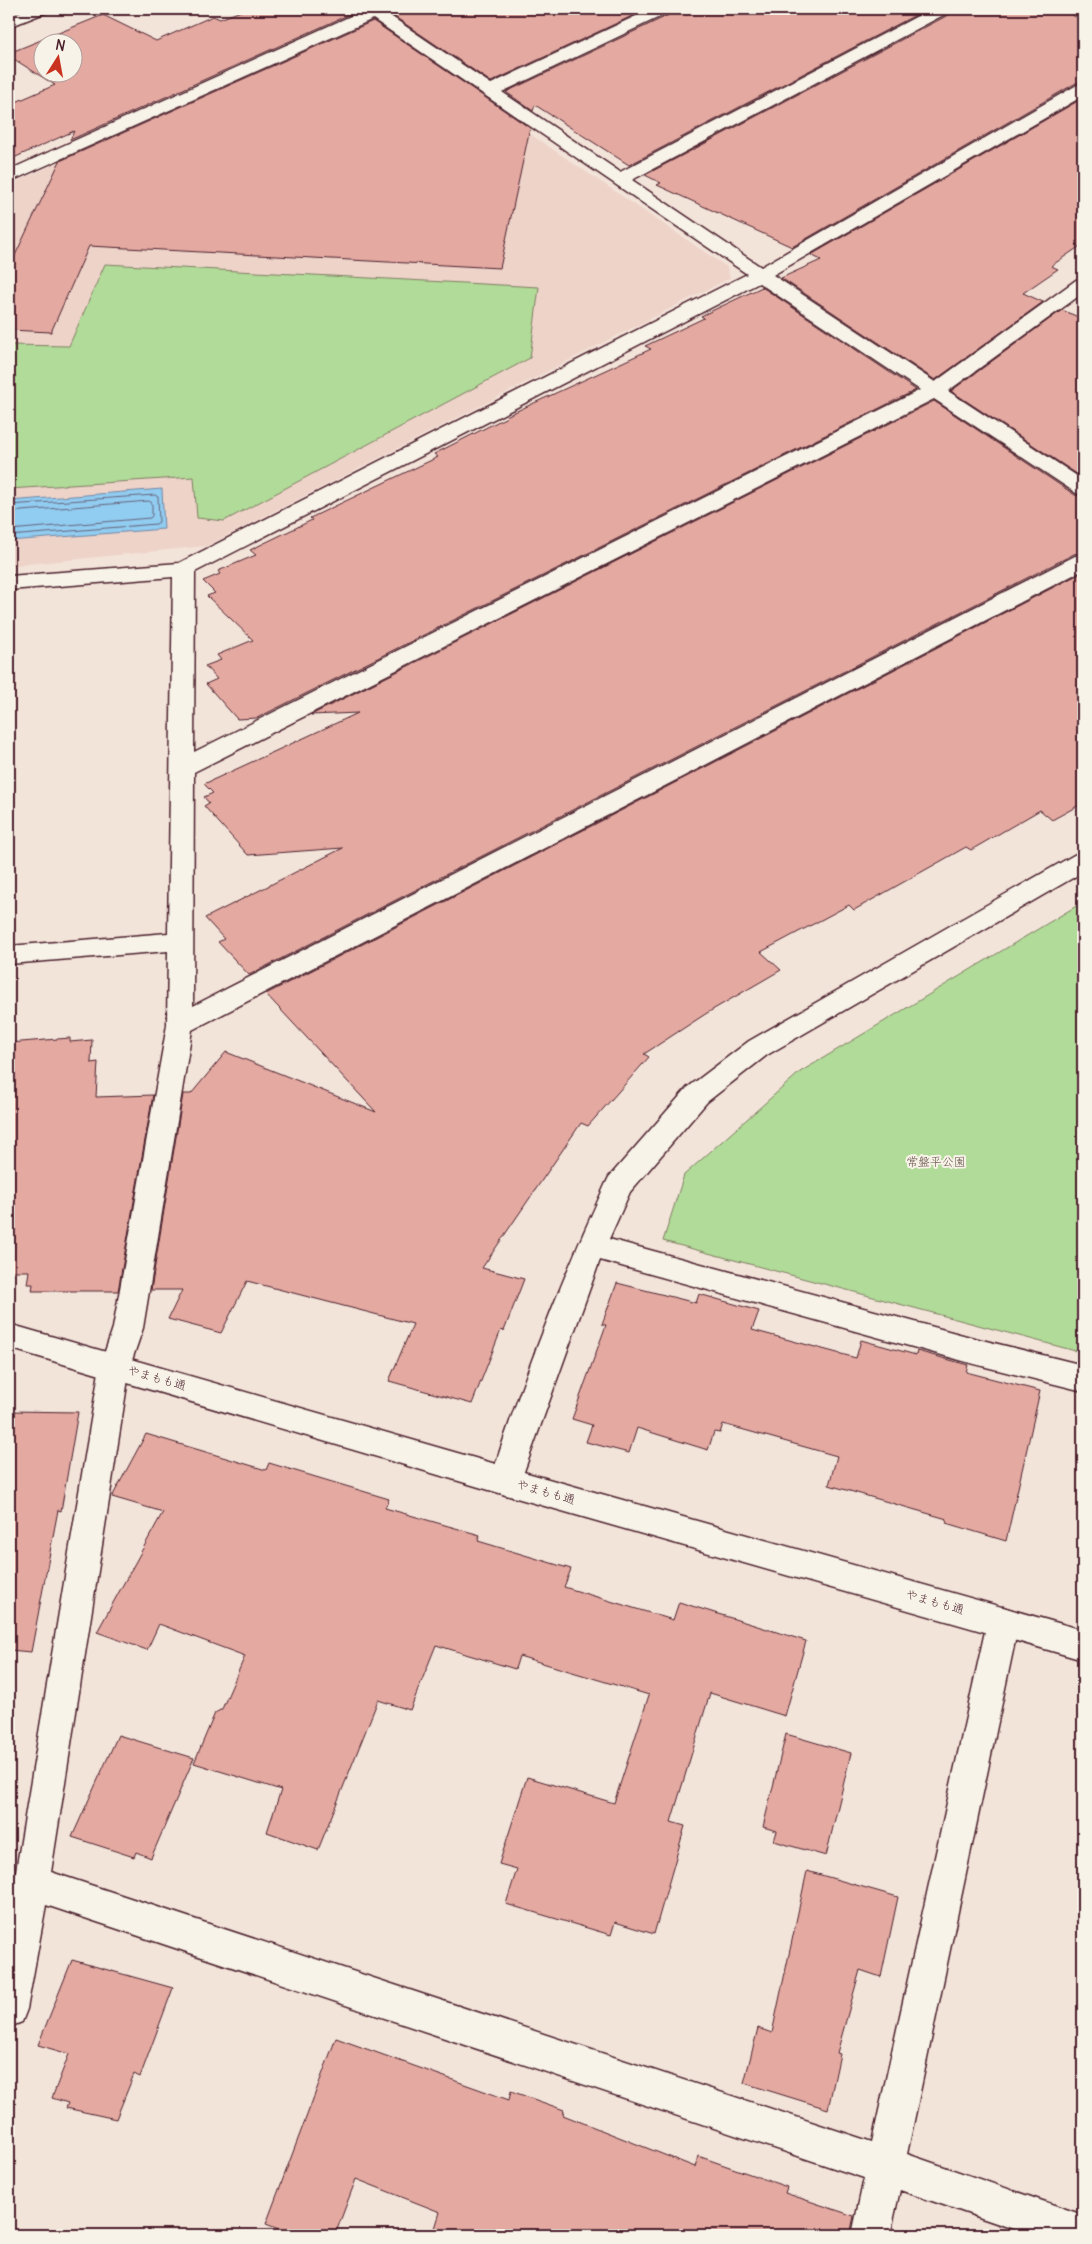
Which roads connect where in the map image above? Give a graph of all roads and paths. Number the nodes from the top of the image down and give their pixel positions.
1 (41, 9) edge
2 (664, 9) edge
3 (943, 9) edge
4 (375, 10) edge
5 (9, 22) edge
6 (1083, 89) edge
7 (490, 92) junction
8 (9, 177) edge
9 (620, 179) junction
10 (760, 275) junction
11 (1083, 284) edge
12 (936, 390) junction
13 (1083, 488) edge
14 (1083, 561) edge
15 (184, 569) junction
16 (9, 583) edge
17 (182, 768) junction
18 (1083, 861) edge
19 (181, 941) junction
20 (9, 955) edge
21 (180, 1025) junction
22 (591, 1246) junction
23 (9, 1336) edge
24 (115, 1366) junction
25 (1083, 1378) edge
26 (506, 1481) junction
27 (1003, 1622) junction
28 (1083, 1645) edge
29 (32, 1883) junction
30 (9, 2009) edge
31 (886, 2166) junction
32 (1083, 2234) edge
33 (871, 2235) edge

1 - 5 street
2 - 7 street
3 - 9 street
4 - 7 street
4 - 8 street
6 - 10 street
7 - 9 street
9 - 10 street
10 - 12 street
10 - 15 street
11 - 12 street
12 - 13 street
12 - 17 street
14 - 21 street
15 - 16 street
15 - 17 street
17 - 19 street
18 - 22 street
19 - 20 street
19 - 21 street
21 - 24 street
22 - 25 street
22 - 26 street
23 - 24 street, やまもも通
24 - 26 street, やまもも通
24 - 29 street
26 - 27 street, やまもも通
27 - 28 street, やまもも通
27 - 31 street
29 - 30 street
29 - 31 street
31 - 32 street
31 - 33 street

